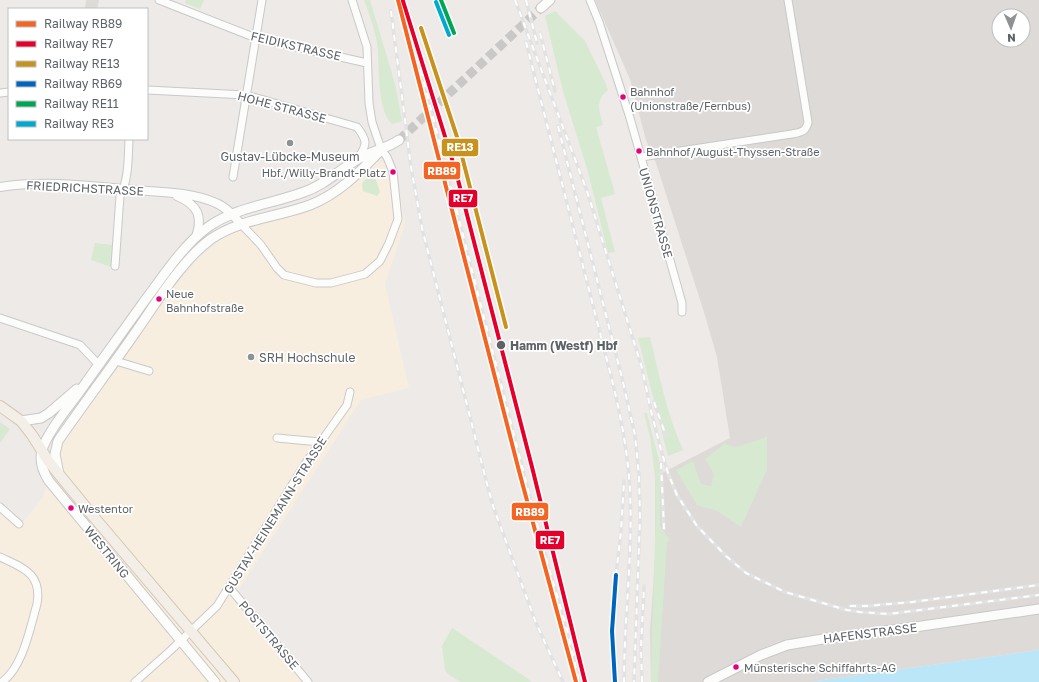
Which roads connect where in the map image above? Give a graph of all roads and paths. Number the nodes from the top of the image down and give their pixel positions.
1 (159, 0) edge
2 (262, 0) edge
3 (352, 0) edge
4 (550, 0) edge
5 (590, 0) edge
6 (788, 0) edge
7 (541, 8) tunnel mouth
8 (256, 38) junction
9 (367, 63) junction
10 (148, 90) edge
11 (246, 95) junction
12 (129, 140) edge
13 (399, 140) tunnel mouth
14 (381, 149) junction
15 (641, 157) junction
16 (358, 158) junction
17 (233, 177) dead end
18 (0, 187) edge
19 (123, 189) junction
20 (169, 193) junction
21 (232, 214) junction
22 (242, 224) junction
23 (196, 237) junction
24 (115, 266) dead end
25 (682, 312) dead end
26 (0, 318) edge
27 (116, 360) junction
28 (99, 365) junction
29 (150, 371) dead end
30 (88, 380) junction
31 (350, 392) dead end
32 (0, 406) edge
33 (21, 421) junction
34 (277, 438) dead end
35 (320, 442) junction
36 (42, 452) junction
37 (59, 475) junction
38 (0, 507) edge
39 (19, 524) dead end
40 (0, 557) edge
41 (229, 587) junction
42 (1039, 609) edge
43 (190, 632) junction
44 (182, 641) junction
45 (3, 682) edge
46 (135, 682) edge
47 (215, 682) edge
48 (234, 682) edge
49 (308, 682) edge
50 (708, 682) edge

1 - 8 street, FEIDIKSTRASSE
2 - 8 street
3 - 9 street
4 - 7 main road
5 - 15 street, UNIONSTRASSE
6 - 15 street
8 - 9 street, FEIDIKSTRASSE
8 - 11 street
9 - 14 street
10 - 11 street, HOHE STRASSE
11 - 16 street, HOHE STRASSE
11 - 17 street
12 - 19 street
13 - 14 main road
14 - 16 main road
14 - 22 main road
14 - 22 street
15 - 25 street, UNIONSTRASSE
16 - 21 main road
18 - 19 street, FRIEDRICHSTRASSE
19 - 20 street, FRIEDRICHSTRASSE
19 - 24 street
20 - 21 street, FRIEDRICHSTRASSE
20 - 23 street, FRIEDRICHSTRASSE
21 - 22 street, FRIEDRICHSTRASSE
21 - 23 main road
22 - 27 main road
23 - 28 main road
26 - 28 street
27 - 29 street
27 - 37 main road
28 - 30 main road
30 - 33 main road
30 - 36 main road
31 - 35 street, GUSTAV-HEINEMANN-STRASSE
32 - 33 main road
33 - 36 main road
34 - 35 street
35 - 41 street, GUSTAV-HEINEMANN-STRASSE
36 - 37 main road, WESTRING
36 - 44 main road, WESTRING
37 - 43 main road, WESTRING
38 - 39 street
40 - 45 street
41 - 43 street, GUSTAV-HEINEMANN-STRASSE
41 - 49 street, POSTSTRASSE
42 - 50 main road, HAFENSTRASSE
43 - 44 street, GUSTAV-HEINEMANN-STRASSE
43 - 48 main road, WESTRING
44 - 46 street, GUSTAV-HEINEMANN-STRASSE
44 - 47 main road, WESTRING

